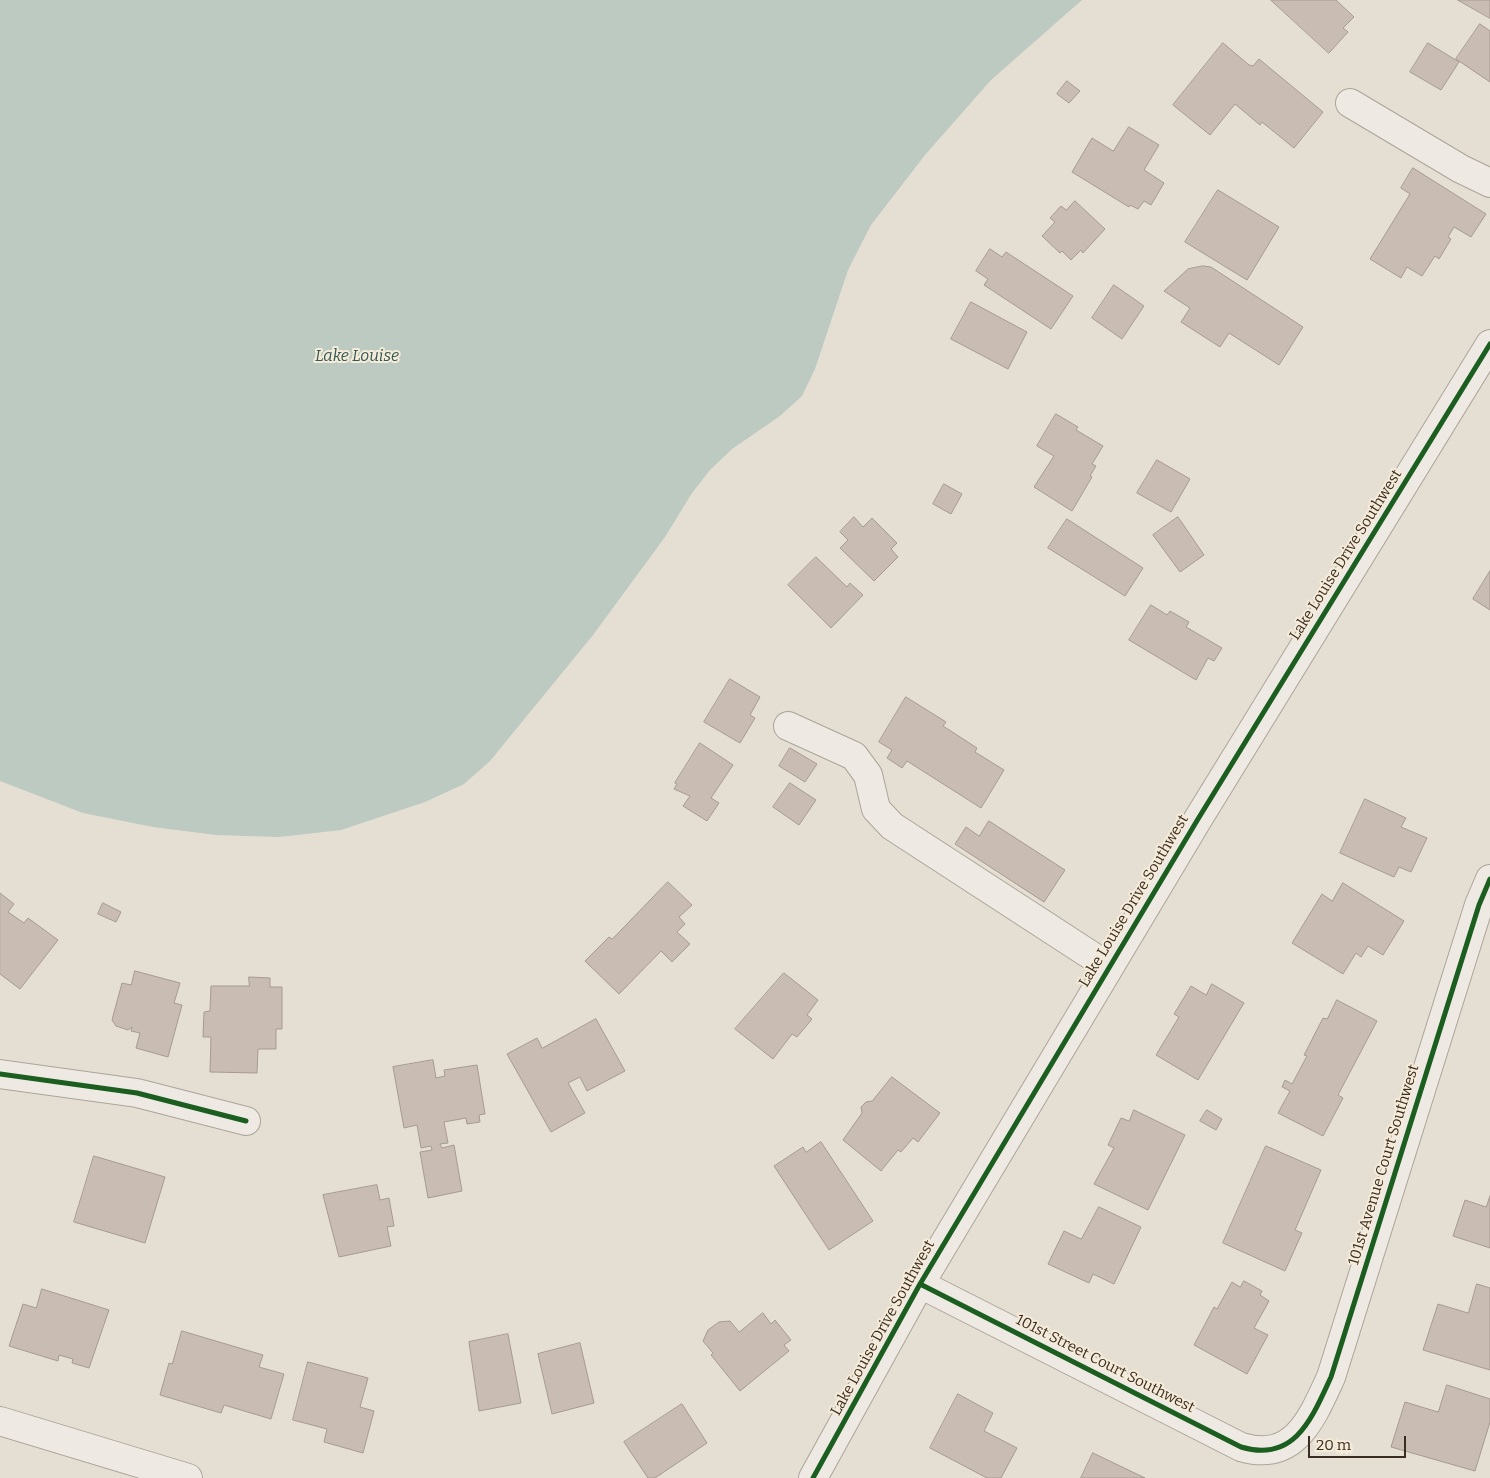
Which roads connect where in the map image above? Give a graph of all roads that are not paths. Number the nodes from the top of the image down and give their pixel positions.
1 (1350, 102) dead end
2 (1490, 183) edge
3 (1490, 344) edge
4 (788, 726) dead end
5 (1490, 879) edge
6 (1109, 968) junction
7 (0, 1074) edge
8 (246, 1121) dead end
9 (920, 1284) junction
10 (0, 1422) edge
11 (1282, 1448) joint
12 (188, 1478) edge
13 (813, 1478) edge

1 - 2 street
3 - 6 street, Lake Louise Drive Southwest
4 - 6 street
5 - 11 street, 101st Avenue Court Southwest
6 - 9 street, Lake Louise Drive Southwest
7 - 8 street
9 - 11 street, 101st Street Court Southwest
9 - 13 street, Lake Louise Drive Southwest
10 - 12 street

